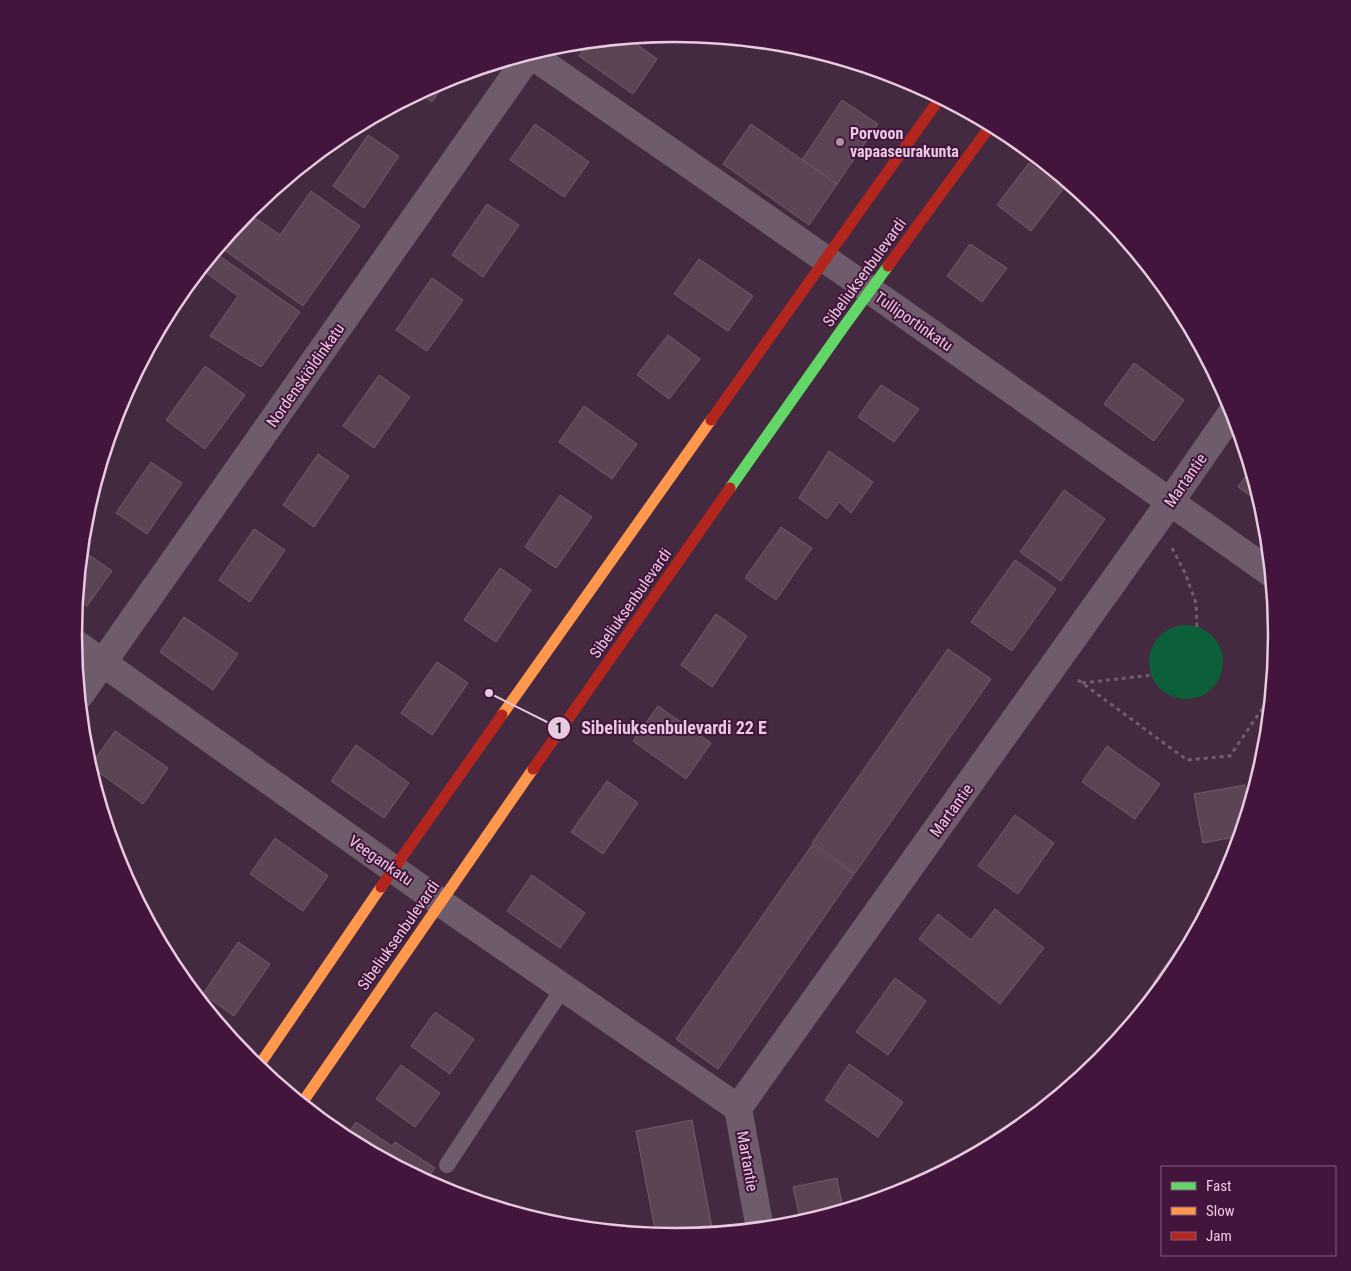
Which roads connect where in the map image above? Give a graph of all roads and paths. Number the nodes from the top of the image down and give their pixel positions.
1 (538, 59) edge
2 (524, 63) edge
3 (936, 103) edge
4 (987, 131) edge
5 (826, 259) junction
6 (870, 290) junction
7 (1227, 420) edge
8 (1170, 502) junction
9 (1150, 530) junction
10 (1264, 568) edge
11 (1197, 627) dead end
12 (83, 649) edge
13 (103, 663) junction
14 (1055, 664) junction
15 (1152, 675) dead end
16 (1082, 683) junction
17 (85, 688) edge
18 (1264, 707) edge
19 (393, 868) junction
20 (440, 902) junction
21 (563, 988) junction
22 (262, 1061) edge
23 (306, 1098) edge
24 (738, 1108) junction
25 (448, 1165) dead end
26 (759, 1222) edge

1 - 5 street, Tulliportinkatu
2 - 13 street, Nordenskiöldinkatu
3 - 5 main road
4 - 6 main road, Sibeliuksenbulevardi
5 - 6 street, Tulliportinkatu
5 - 19 main road
6 - 8 street, Tulliportinkatu
6 - 20 main road, Sibeliuksenbulevardi
7 - 8 street, Martantie
8 - 9 street, Martantie
8 - 10 street, Tulliportinkatu
9 - 11 path
9 - 14 street, Martantie
12 - 13 street, Veegankatu
13 - 17 street, Nordenskiöldinkatu
13 - 19 street, Veegankatu
14 - 16 path
14 - 24 street, Martantie
15 - 16 path
16 - 18 path
19 - 20 street, Veegankatu
19 - 22 main road
20 - 21 street, Veegankatu
20 - 23 main road, Sibeliuksenbulevardi
21 - 24 street, Veegankatu
21 - 25 lane
24 - 26 street, Martantie

